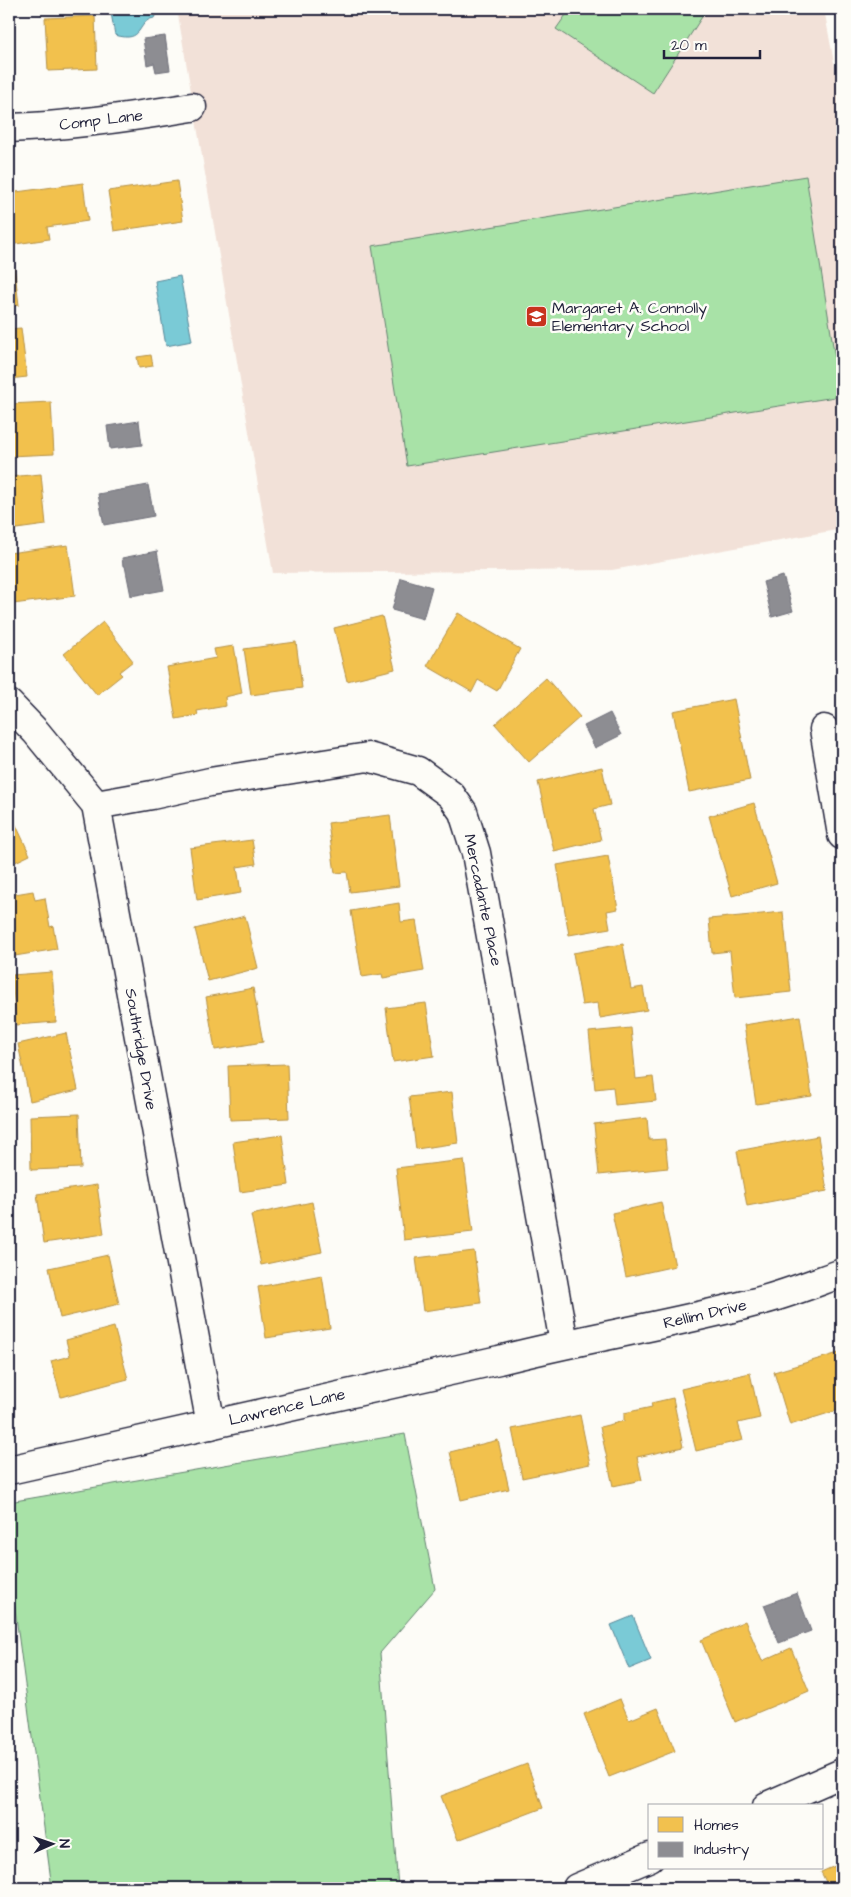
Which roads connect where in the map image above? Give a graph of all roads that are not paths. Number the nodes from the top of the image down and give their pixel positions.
1 (192, 107) dead end
2 (9, 128) edge
3 (9, 704) edge
4 (824, 729) dead end
5 (96, 805) junction
6 (842, 834) edge
7 (842, 1273) edge
8 (564, 1343) junction
9 (210, 1425) junction
10 (9, 1470) edge
11 (842, 1773) edge
12 (772, 1804) edge
13 (648, 1858) edge
14 (577, 1888) edge

1 - 2 street, Comp Lane
3 - 5 street, Southridge Drive
4 - 6 street
5 - 8 street, Mercadante Place
5 - 9 street, Southridge Drive
7 - 8 street, Rellim Drive
8 - 9 street, Lawrence Lane
9 - 10 street, Lawrence Lane
11 - 12 street
13 - 14 street

